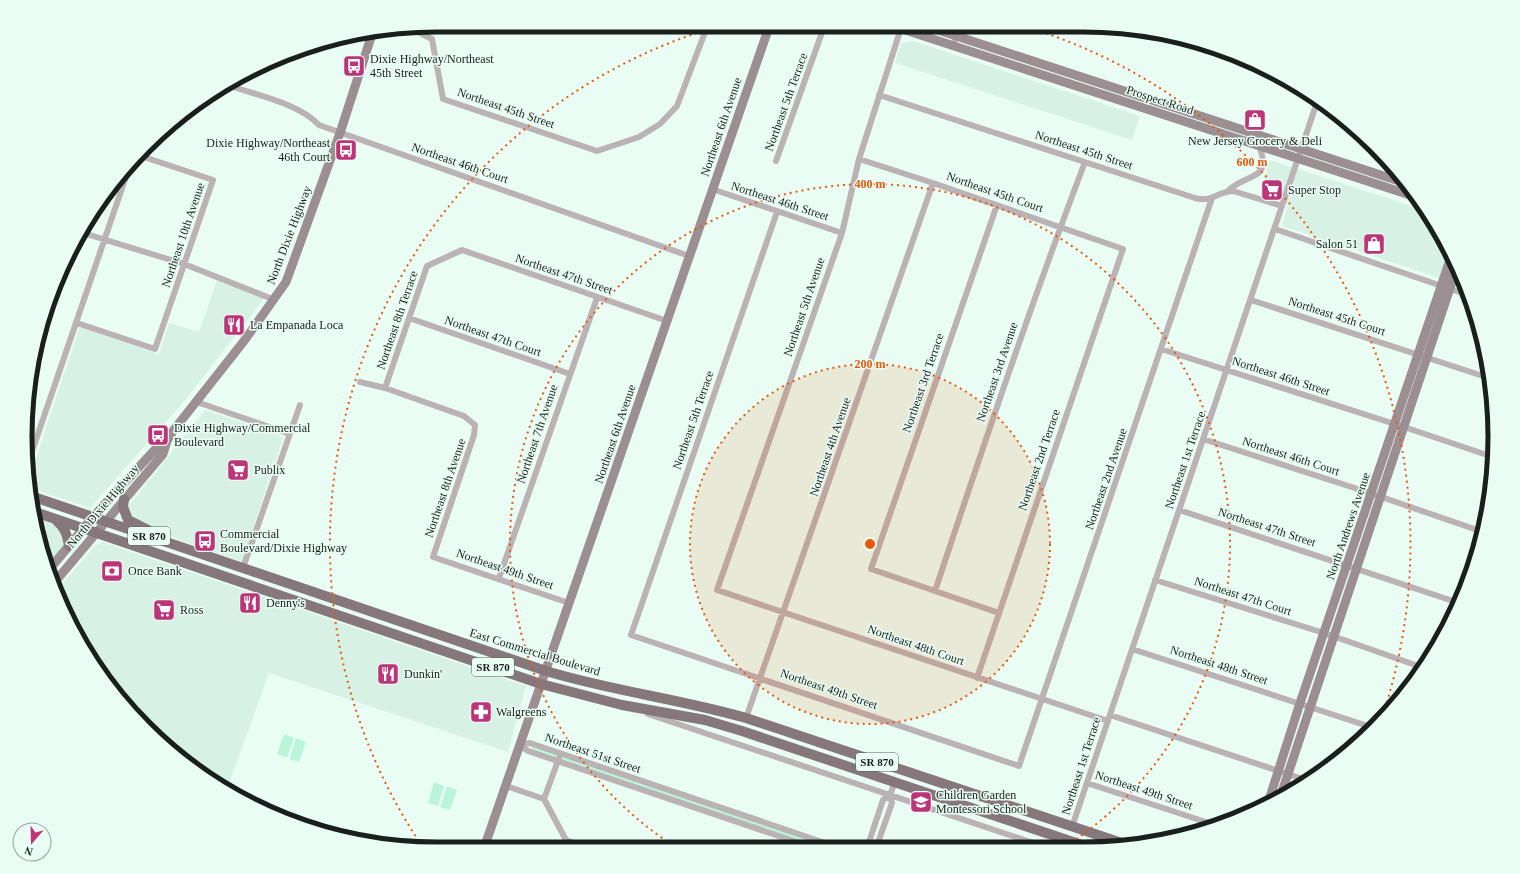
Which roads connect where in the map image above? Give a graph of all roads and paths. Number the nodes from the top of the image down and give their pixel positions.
1 (705, 32) edge
2 (767, 32) edge
3 (822, 32) edge
4 (897, 32) edge
5 (914, 32) edge
6 (945, 32) edge
7 (958, 32) edge
8 (419, 33) edge
9 (957, 36) junction
10 (371, 38) edge
11 (954, 45) junction
12 (233, 87) edge
13 (1129, 92) junction
14 (879, 95) junction
15 (1126, 102) junction
16 (1316, 106) edge
17 (340, 133) junction
18 (1259, 145) junction
19 (1302, 149) junction
20 (145, 157) edge
21 (1299, 158) junction
22 (859, 159) junction
23 (776, 161) dead end
24 (1084, 162) junction
25 (125, 179) edge
26 (1395, 180) edge
27 (933, 183) junction
28 (712, 189) junction
29 (1228, 191) junction
30 (1407, 194) edge
31 (1212, 198) junction
32 (997, 205) junction
33 (1282, 206) junction
34 (776, 212) junction
35 (1060, 226) junction
36 (1274, 229) junction
37 (842, 233) junction
38 (86, 234) edge
39 (105, 241) junction
40 (1123, 249) joint
41 (455, 252) joint
42 (689, 256) junction
43 (184, 264) junction
44 (1450, 267) edge
45 (1453, 274) edge
46 (1446, 288) junction
47 (1461, 293) edge
48 (597, 298) junction
49 (275, 300) junction
50 (1251, 300) junction
51 (409, 318) junction
52 (667, 321) junction
53 (77, 323) junction
54 (1161, 349) junction
55 (1417, 354) junction
56 (1426, 357) junction
57 (1227, 370) junction
58 (570, 374) junction
59 (1483, 376) edge
60 (360, 382) dead end
61 (385, 388) junction
62 (197, 402) junction
63 (300, 405) dead end
64 (1394, 424) junction
65 (1404, 427) junction
66 (290, 434) junction
67 (1203, 439) junction
68 (167, 441) junction
69 (33, 450) edge
70 (1487, 455) edge
71 (1371, 494) junction
72 (1381, 497) junction
73 (37, 498) edge
74 (124, 499) junction
75 (1179, 510) junction
76 (39, 513) edge
77 (93, 517) junction
78 (54, 518) junction
79 (106, 521) junction
80 (84, 529) junction
81 (1477, 530) edge
82 (95, 533) junction
83 (152, 537) junction
84 (69, 546) junction
85 (433, 557) joint
86 (1347, 565) junction
87 (53, 566) edge
88 (1357, 567) junction
89 (243, 568) junction
90 (204, 569) junction
91 (499, 578) junction
92 (58, 579) edge
93 (236, 580) junction
94 (1156, 580) junction
95 (293, 585) junction
96 (717, 590) joint
97 (935, 591) junction
98 (299, 601) junction
99 (1453, 601) edge
100 (569, 603) junction
101 (369, 611) junction
102 (784, 612) junction
103 (999, 613) junction
104 (365, 624) junction
105 (1324, 633) junction
106 (439, 635) junction
107 (631, 635) joint
108 (1334, 637) junction
109 (1132, 649) junction
110 (1417, 666) edge
111 (546, 672) junction
112 (761, 678) junction
113 (977, 678) junction
114 (541, 684) junction
115 (1043, 700) junction
116 (1300, 702) junction
117 (622, 705) junction
118 (1311, 707) junction
119 (1110, 714) junction
120 (685, 716) junction
121 (746, 718) junction
122 (1108, 722) junction
123 (1366, 725) edge
124 (749, 733) junction
125 (810, 739) junction
126 (520, 745) junction
127 (743, 746) junction
128 (560, 753) junction
129 (828, 759) junction
130 (558, 761) junction
131 (1019, 766) joint
132 (896, 768) junction
133 (1283, 773) junction
134 (1301, 778) edge
135 (895, 782) junction
136 (1087, 783) junction
137 (506, 786) junction
138 (966, 791) junction
139 (1281, 791) edge
140 (890, 794) junction
141 (1272, 795) edge
142 (544, 799) junction
143 (717, 806) junction
144 (714, 814) junction
145 (1011, 821) junction
146 (1207, 823) edge
147 (1072, 827) junction
148 (566, 840) joint
149 (1116, 840) edge
150 (1099, 841) edge
151 (486, 842) edge
152 (572, 842) edge
153 (796, 842) edge
154 (815, 842) edge
155 (869, 842) edge
156 (878, 842) edge
157 (1030, 842) edge
158 (1061, 842) edge
159 (1070, 842) edge

1 - 8 street, Northeast 45th Street
2 - 28 main road, Northeast 6th Avenue
3 - 23 street, Northeast 5th Terrace
4 - 14 street, Northeast 5th Avenue
5 - 11 main road, Prospect Road
6 - 9 main road, Prospect Road
7 - 9 street
9 - 11 street
9 - 13 main road, Prospect Road
10 - 17 main road, North Dixie Highway
11 - 15 main road, Prospect Road
12 - 17 street, Northeast 46th Court
13 - 15 main road
13 - 19 main road, Prospect Road
14 - 22 street, Northeast 5th Avenue
14 - 24 street, Northeast 45th Street
15 - 18 main road, Prospect Road
16 - 19 street, Northeast 1st Terrace
17 - 42 street, Northeast 46th Court
17 - 49 main road, North Dixie Highway
18 - 21 main road, Prospect Road
18 - 29 street
19 - 21 street, Northeast 1st Terrace
19 - 26 main road, Prospect Road
20 - 43 street, Northeast 10th Avenue
21 - 30 main road, Prospect Road
21 - 33 street, Northeast 1st Terrace
22 - 27 street, Northeast 45th Court
22 - 37 street, Northeast 5th Avenue
24 - 31 street, Northeast 45th Street
24 - 35 street, Northeast 3rd Avenue
25 - 39 street
27 - 32 street, Northeast 45th Court
27 - 102 street, Northeast 4th Avenue
28 - 34 street, Northeast 46th Street
28 - 42 main road, Northeast 6th Avenue
29 - 31 street, Northeast 45th Street
29 - 33 street
31 - 54 street, Northeast 2nd Avenue
32 - 35 street, Northeast 45th Court
32 - 97 street, Northeast 3rd Terrace
33 - 36 street, Northeast 1st Terrace
34 - 37 street, Northeast 46th Street
34 - 107 street, Northeast 5th Terrace
35 - 40 street, Northeast 45th Court
35 - 97 street, Northeast 3rd Avenue
36 - 46 street
36 - 50 street, Northeast 1st Terrace
37 - 96 street, Northeast 5th Avenue
38 - 39 street
39 - 43 street
39 - 53 street
40 - 103 street, Northeast 2nd Terrace
41 - 48 street, Northeast 47th Street
41 - 51 street, Northeast 8th Terrace
42 - 52 main road, Northeast 6th Avenue
43 - 49 street
43 - 53 street, Northeast 10th Avenue
44 - 46 main road, North Andrews Avenue
45 - 46 main road, North Andrews Avenue
46 - 47 street
46 - 55 main road, North Andrews Avenue
46 - 56 main road, North Andrews Avenue
48 - 52 street, Northeast 47th Street
48 - 58 street, Northeast 7th Avenue
49 - 62 main road, North Dixie Highway
50 - 55 street, Northeast 45th Court
50 - 57 street, Northeast 1st Terrace
51 - 58 street, Northeast 47th Court
51 - 61 street, Northeast 8th Terrace
52 - 100 main road, Northeast 6th Avenue
53 - 69 street
54 - 57 street, Northeast 46th Street
54 - 115 street, Northeast 2nd Avenue
55 - 56 street, Northeast 45th Court
55 - 64 main road, North Andrews Avenue
56 - 59 street, Northeast 45th Court
56 - 65 main road, North Andrews Avenue
57 - 64 street, Northeast 46th Street
57 - 67 street, Northeast 1st Terrace
58 - 91 street, Northeast 7th Avenue
60 - 61 street
61 - 85 street, Northeast 8th Avenue
62 - 66 street
62 - 68 main road, North Dixie Highway
63 - 66 street
64 - 65 street, Northeast 46th Street
64 - 71 main road, North Andrews Avenue
65 - 70 street, Northeast 46th Street
65 - 72 main road, North Andrews Avenue
66 - 89 street
67 - 71 street, Northeast 46th Court
67 - 75 street, Northeast 1st Terrace
68 - 74 main road, North Dixie Highway
68 - 77 main road, North Dixie Highway
71 - 72 street, Northeast 46th Court
71 - 86 main road, North Andrews Avenue
72 - 81 street, Northeast 46th Court
72 - 88 main road, North Andrews Avenue
73 - 77 main road, East Commercial Boulevard / SR 870
74 - 79 main road, North Dixie Highway
74 - 83 main road
75 - 86 street, Northeast 47th Street
75 - 94 street, Northeast 1st Terrace
76 - 78 main road, SR 870
77 - 79 main road, East Commercial Boulevard / SR 870
77 - 80 main road, North Dixie Highway
78 - 80 main road, SR 870
78 - 84 main road
79 - 82 main road, North Dixie Highway
79 - 83 main road, East Commercial Boulevard / SR 870
80 - 82 main road, SR 870
80 - 84 main road, North Dixie Highway
82 - 90 main road, SR 870
82 - 92 main road, North Dixie Highway
83 - 89 main road, East Commercial Boulevard / SR 870
84 - 87 main road, North Dixie Highway
85 - 91 street, Northeast 49th Street
86 - 88 street, Northeast 47th Street
86 - 105 main road, North Andrews Avenue
88 - 99 street, Northeast 47th Street
88 - 108 main road, North Andrews Avenue
89 - 90 main road
89 - 95 main road, East Commercial Boulevard / SR 870
90 - 93 main road, SR 870
91 - 100 street, Northeast 49th Street
93 - 95 main road
93 - 98 main road, SR 870
94 - 105 street, Northeast 47th Court
94 - 109 street, Northeast 1st Terrace
95 - 101 main road, East Commercial Boulevard / SR 870
96 - 102 street, Northeast 48th Court
97 - 103 street
98 - 101 main road
98 - 104 main road, SR 870
100 - 111 main road, Northeast 6th Avenue
101 - 106 main road, East Commercial Boulevard / SR 870
102 - 112 street, Northeast 4th Avenue
102 - 113 street, Northeast 48th Court
103 - 113 street, Northeast 2nd Terrace
104 - 106 main road
104 - 114 main road, SR 870
105 - 108 street, Northeast 47th Court
105 - 116 main road, North Andrews Avenue
106 - 111 main road, East Commercial Boulevard / SR 870
107 - 112 street, Northeast 49th Street
108 - 110 street, Northeast 47th Court
108 - 118 main road, North Andrews Avenue
109 - 116 street, Northeast 48th Street
109 - 119 street, Northeast 1st Terrace
111 - 114 main road, Northeast 6th Avenue
111 - 121 main road, East Commercial Boulevard / SR 870
112 - 121 street, Northeast 4th Avenue
112 - 131 street, Northeast 49th Street
113 - 115 street, Northeast 48th Court
114 - 117 main road, SR 870
114 - 126 main road, Northeast 6th Avenue
115 - 122 street, Northeast 48th Court
115 - 131 street, Northeast 2nd Avenue
116 - 118 street, Northeast 48th Street
116 - 133 main road, North Andrews Avenue
117 - 120 main road, SR 870
117 - 127 street
118 - 123 street, Northeast 48th Street
118 - 133 main road, North Andrews Avenue
119 - 122 street, Northeast 1st Terrace
119 - 133 street
120 - 121 main road
120 - 124 main road, SR 870
121 - 125 main road, East Commercial Boulevard / SR 870
122 - 136 street, Northeast 1st Terrace
124 - 125 main road
124 - 127 street
124 - 129 main road, SR 870
125 - 132 main road, East Commercial Boulevard / SR 870
126 - 128 street, Northeast 51st Street
126 - 130 street, Northeast 51st Street
126 - 137 main road, Northeast 6th Avenue
127 - 140 street
128 - 130 street
128 - 143 street, Northeast 51st Street
129 - 132 main road
129 - 135 main road, SR 870
130 - 142 street
130 - 144 street, Northeast 51st Street
132 - 138 main road, East Commercial Boulevard / SR 870
133 - 134 street
133 - 139 main road, North Andrews Avenue
133 - 141 main road, North Andrews Avenue
135 - 138 main road
135 - 140 street
135 - 145 main road, SR 870
136 - 146 street, Northeast 49th Street
136 - 147 street, Northeast 1st Terrace
137 - 142 street
137 - 151 main road, Northeast 6th Avenue
138 - 147 main road, East Commercial Boulevard / SR 870
140 - 155 street
140 - 156 street
140 - 157 street
142 - 148 street
143 - 144 street
143 - 154 street, Northeast 51st Street
144 - 153 street, Northeast 51st Street
145 - 147 main road
145 - 158 main road, SR 870
147 - 149 main road, East Commercial Boulevard / SR 870
148 - 152 street
150 - 159 main road

